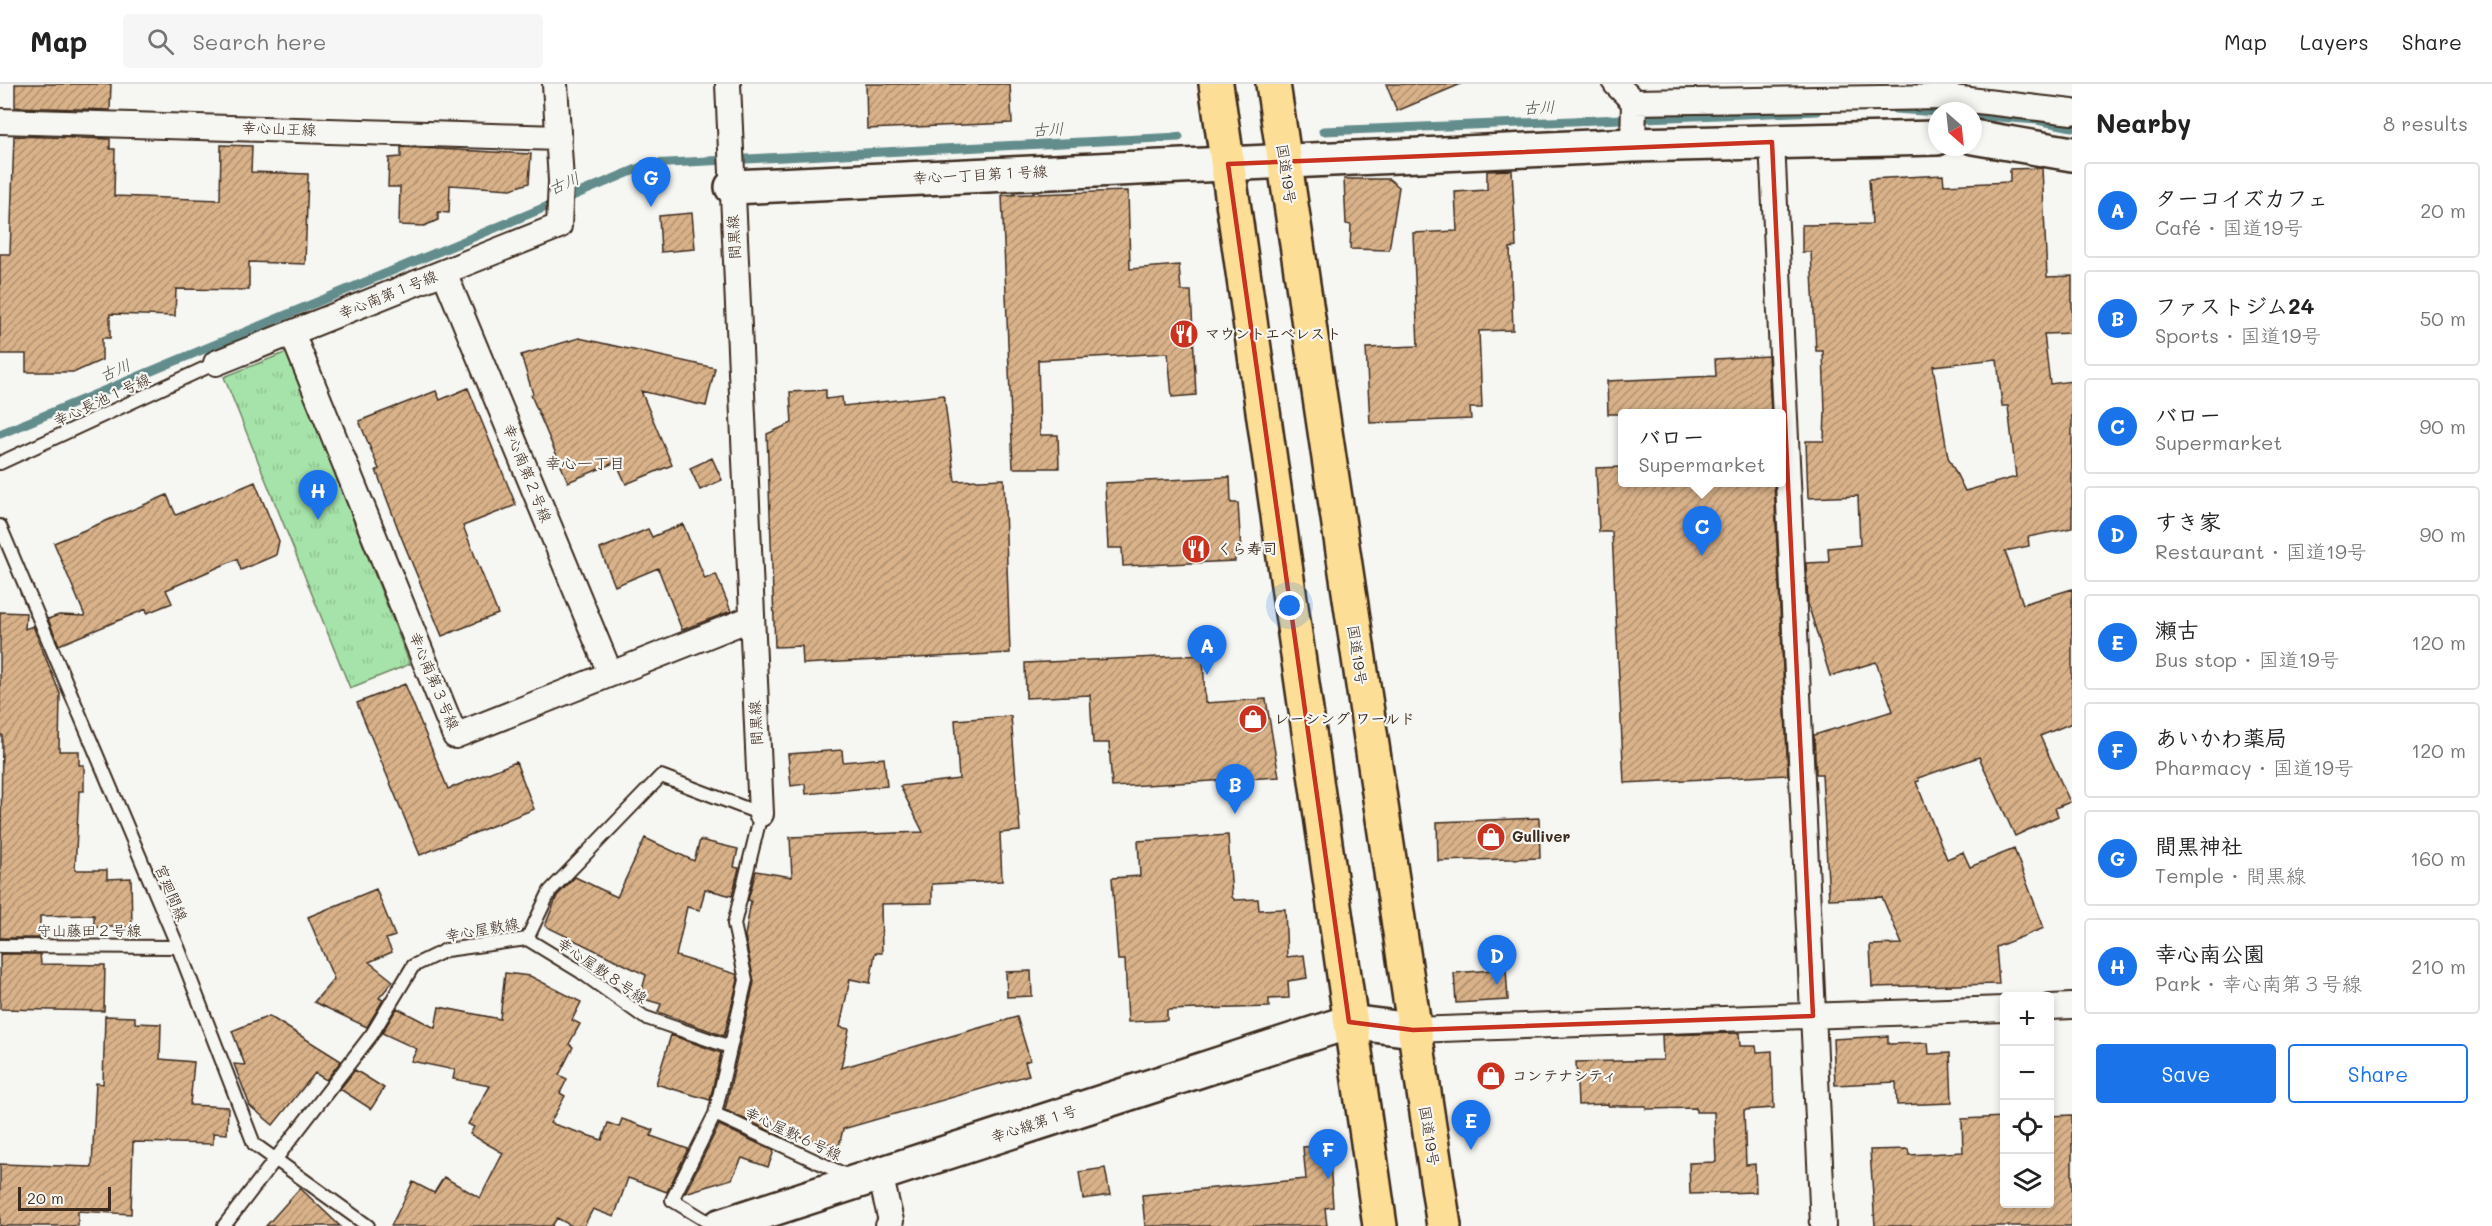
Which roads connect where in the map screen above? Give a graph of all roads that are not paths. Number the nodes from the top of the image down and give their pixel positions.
1 (555, 84) edge
2 (728, 84) edge
3 (1216, 84) edge
4 (1273, 84) edge
5 (1616, 84) edge
6 (2072, 112) edge
7 (0, 121) edge
8 (1634, 122) junction
9 (559, 138) junction
10 (1928, 138) edge
11 (1982, 139) edge
12 (1772, 142) junction
13 (2072, 154) edge
14 (1284, 161) junction
15 (1228, 164) junction
16 (732, 183) junction
17 (444, 272) junction
18 (292, 333) junction
19 (216, 363) joint
20 (1785, 409) edge
21 (1786, 433) edge
22 (0, 464) edge
23 (0, 526) edge
24 (752, 618) junction
25 (610, 673) junction
26 (760, 814) junction
27 (527, 939) junction
28 (0, 946) edge
29 (178, 947) junction
30 (2072, 1006) edge
31 (2054, 1007) edge
32 (2000, 1009) edge
33 (1814, 1016) junction
34 (1349, 1022) junction
35 (1413, 1030) junction
36 (730, 1047) junction
37 (715, 1114) junction
38 (276, 1158) junction
39 (869, 1177) junction
40 (224, 1226) edge
41 (368, 1226) edge
42 (715, 1226) edge
43 (720, 1226) edge
44 (888, 1226) edge
45 (1380, 1226) edge
46 (1444, 1226) edge
47 (1823, 1226) edge

1 - 9 street
2 - 16 street, 間黒線
3 - 15 highway
4 - 14 highway, 国道19号
5 - 8 street
6 - 8 street
7 - 9 street, 幸心山王線
8 - 12 street, 幸心一丁目第１号線
8 - 14 street, 幸心一丁目第１号線
9 - 17 street, 幸心南第１号線
10 - 12 street, 幸心一丁目第１号線
11 - 13 street
12 - 20 street
14 - 15 street, 幸心一丁目第１号線
14 - 35 highway, 国道19号
15 - 16 street, 幸心一丁目第１号線
15 - 34 highway
16 - 24 street, 間黒線
17 - 18 street, 幸心南第１号線
17 - 25 street, 幸心南第２号線
18 - 19 street, 幸心南第１号線
18 - 25 street, 幸心南第３号線
19 - 22 lane, 幸心長池１号線
21 - 33 street
23 - 29 lane, 宮廻間線
24 - 25 street, 幸心南第３号線
24 - 26 street, 間黒線
26 - 27 lane, 幸心屋敷線
26 - 36 lane, 間黒線
27 - 36 lane, 幸心屋敷８号線
27 - 38 lane, 幸心屋敷線
28 - 29 lane, 守山藤田２号線
29 - 38 lane, 宮廻間線
30 - 31 street
32 - 33 street
33 - 35 street
33 - 47 street
34 - 35 street
34 - 39 street, 幸心線第１号
34 - 45 highway
35 - 46 highway, 国道19号
36 - 37 lane, 間黒線
37 - 39 lane, 幸心屋敷６号線
37 - 42 lane, 間黒線
38 - 40 lane, 幸心屋敷線
38 - 41 lane, 宮廻間線
39 - 43 street, 幸心線第１号
39 - 44 street

